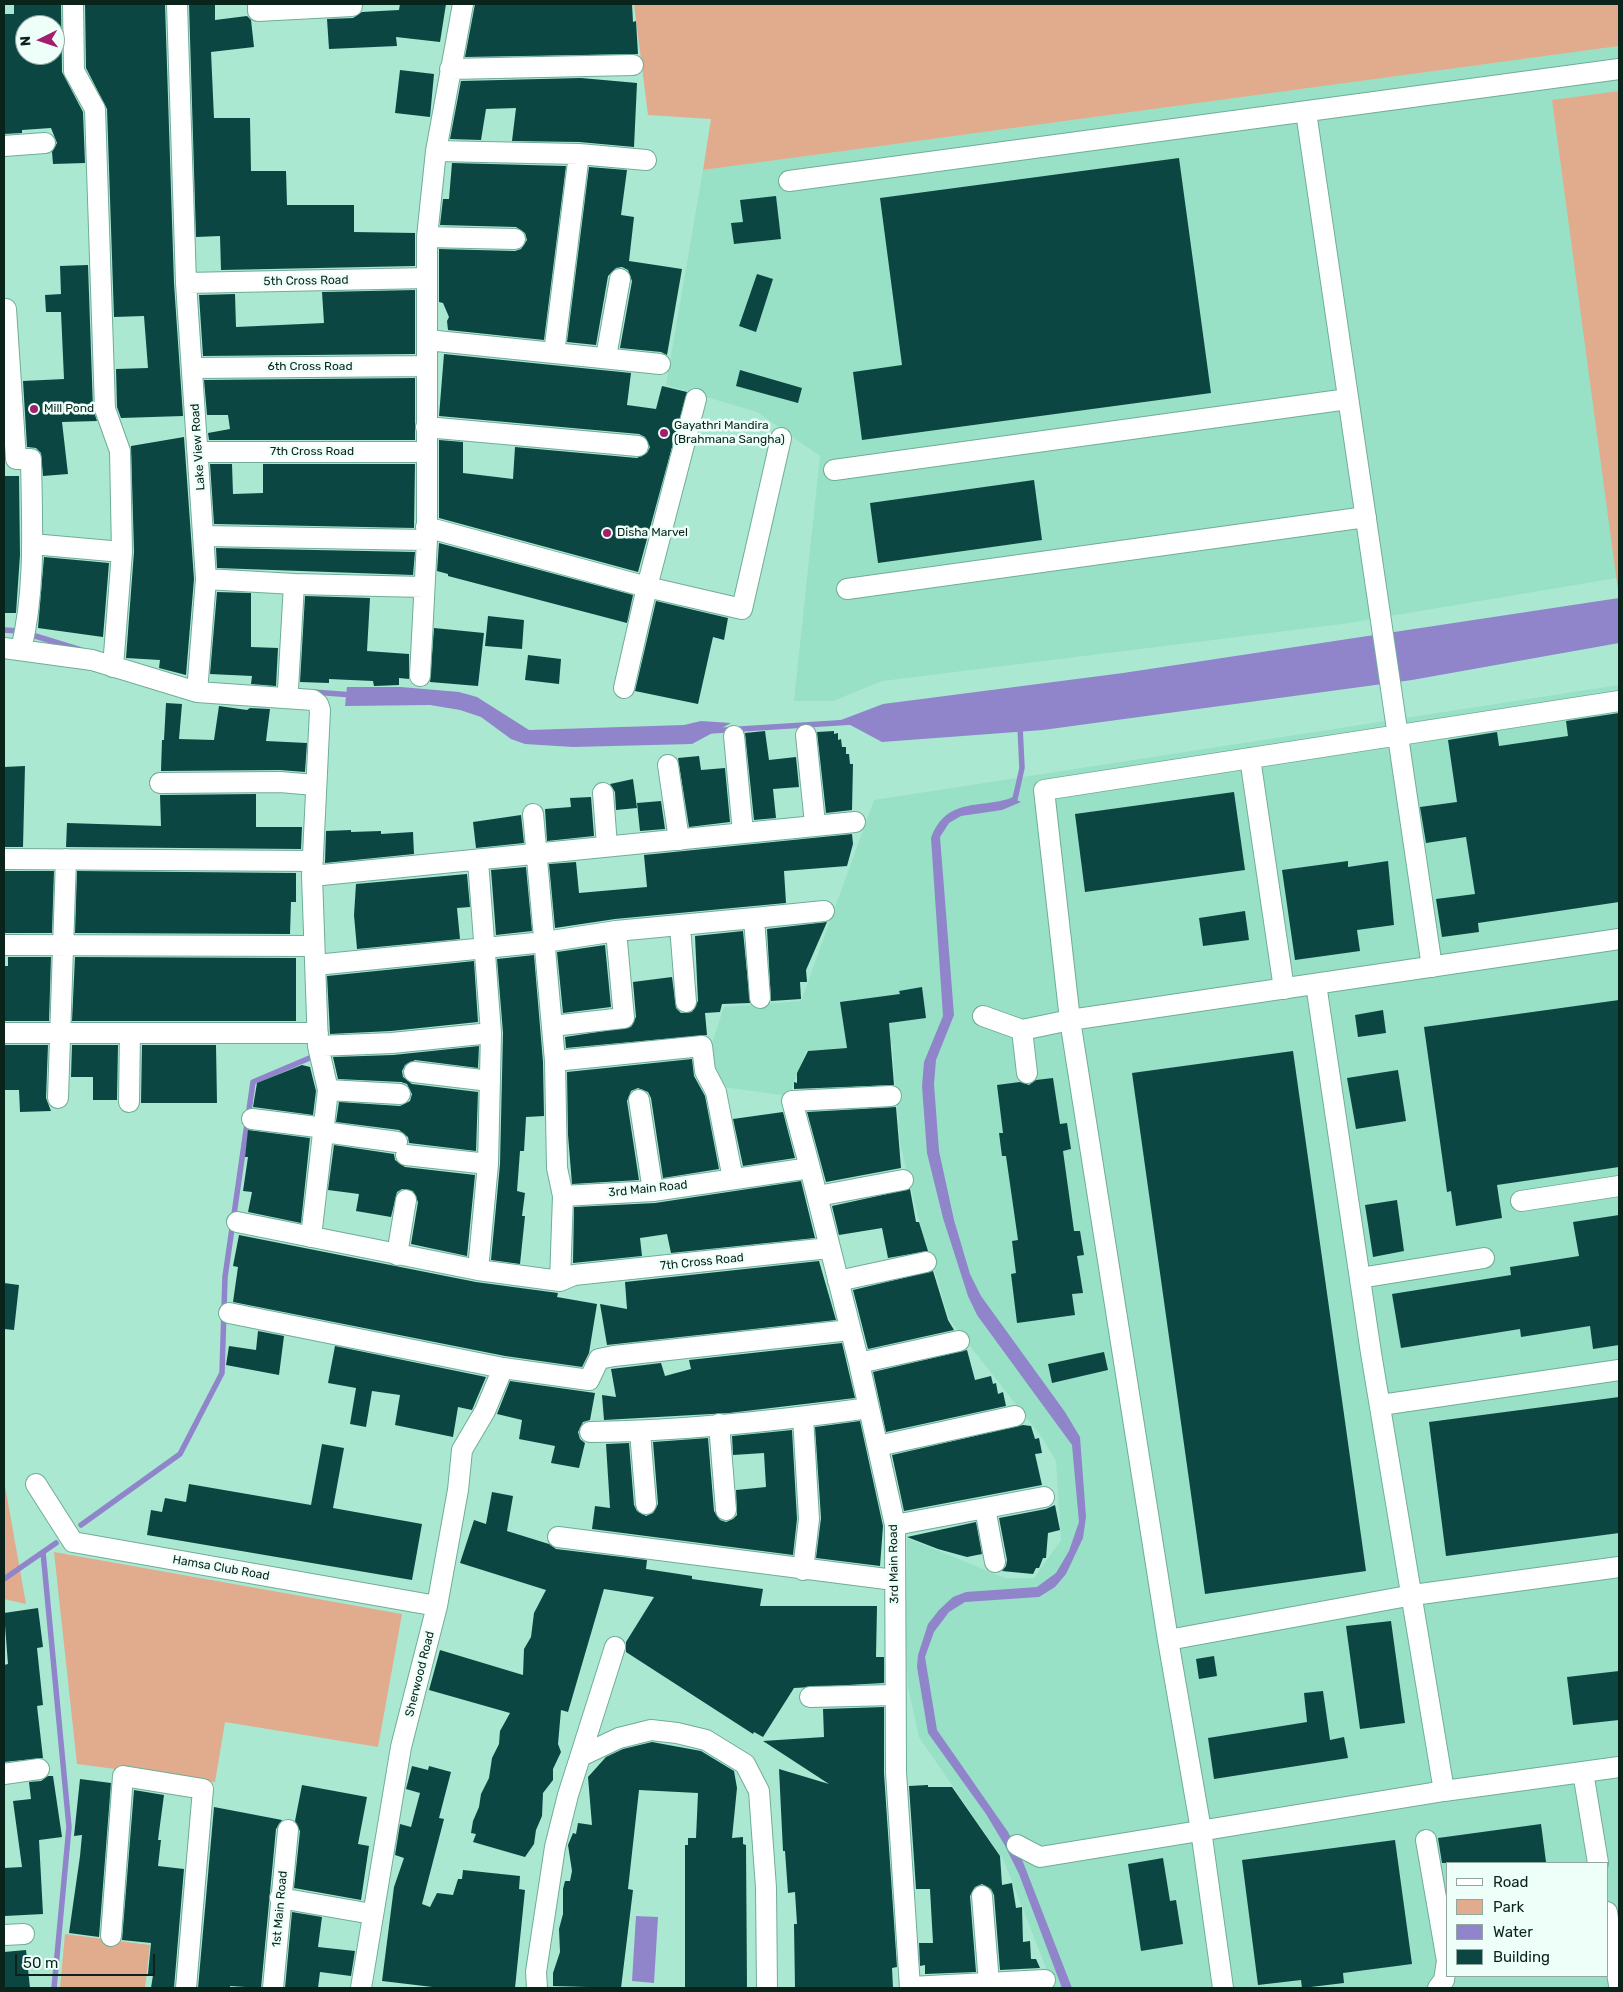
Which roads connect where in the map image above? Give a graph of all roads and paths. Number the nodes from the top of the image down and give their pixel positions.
1 (73, 4) edge
2 (177, 4) edge
3 (258, 4) edge
4 (352, 4) edge
5 (463, 4) edge
6 (632, 65) dead end
7 (450, 69) junction
8 (1619, 70) edge
9 (1306, 112) junction
10 (45, 143) dead end
11 (4, 146) edge
12 (436, 151) junction
13 (579, 154) junction
14 (646, 160) dead end
15 (788, 181) dead end
16 (427, 237) junction
17 (515, 239) dead end
18 (427, 278) junction
19 (620, 279) dead end
20 (186, 283) junction
21 (4, 309) edge
22 (427, 340) junction
23 (554, 353) junction
24 (606, 357) junction
25 (660, 364) dead end
26 (427, 366) junction
27 (192, 368) junction
28 (696, 399) dead end
29 (1348, 400) junction
30 (426, 427) junction
31 (781, 438) dead end
32 (638, 446) dead end
33 (198, 452) junction
34 (426, 452) junction
35 (834, 470) dead end
36 (1366, 517) junction
37 (427, 534) junction
38 (204, 536) junction
39 (32, 544) junction
40 (122, 552) junction
41 (206, 580) junction
42 (294, 584) junction
43 (424, 587) junction
44 (647, 587) junction
45 (847, 589) dead end
46 (19, 642) edge
47 (113, 667) junction
48 (420, 676) dead end
49 (624, 688) dead end
50 (288, 689) dead end
51 (197, 692) junction
52 (1619, 700) edge
53 (806, 735) dead end
54 (1398, 735) junction
55 (734, 736) dead end
56 (1250, 758) junction
57 (668, 765) dead end
58 (160, 782) dead end
59 (315, 785) junction
60 (603, 793) dead end
61 (533, 814) dead end
62 (855, 822) dead end
63 (815, 824) junction
64 (743, 833) junction
65 (679, 840) junction
66 (607, 846) junction
67 (538, 854) junction
68 (4, 859) edge
69 (66, 859) junction
70 (478, 861) junction
71 (312, 869) junction
72 (824, 911) dead end
73 (754, 918) junction
74 (680, 926) junction
75 (616, 931) junction
76 (1619, 939) edge
77 (544, 942) junction
78 (4, 945) edge
79 (64, 945) junction
80 (484, 948) junction
81 (315, 956) junction
82 (1432, 967) junction
83 (1316, 984) junction
84 (1284, 989) junction
85 (760, 998) dead end
86 (686, 1002) dead end
87 (984, 1016) dead end
88 (1070, 1020) junction
89 (552, 1026) junction
90 (1022, 1030) junction
91 (4, 1033) edge
92 (60, 1033) junction
93 (130, 1033) junction
94 (491, 1034) junction
95 (318, 1039) junction
96 (555, 1061) junction
97 (414, 1072) dead end
98 (1027, 1073) dead end
99 (490, 1081) junction
100 (328, 1090) junction
101 (400, 1094) dead end
102 (891, 1096) dead end
103 (58, 1098) dead end
104 (639, 1100) dead end
105 (129, 1102) dead end
106 (252, 1119) dead end
107 (325, 1130) junction
108 (488, 1164) junction
109 (810, 1168) junction
110 (733, 1179) junction
111 (904, 1180) dead end
112 (1619, 1186) edge
113 (653, 1191) junction
114 (563, 1196) junction
115 (818, 1196) junction
116 (406, 1200) dead end
117 (1521, 1201) dead end
118 (237, 1222) dead end
119 (311, 1237) junction
120 (830, 1248) junction
121 (397, 1255) junction
122 (1484, 1258) dead end
123 (926, 1262) dead end
124 (478, 1270) junction
125 (567, 1278) junction
126 (1360, 1278) junction
127 (838, 1281) junction
128 (229, 1313) dead end
129 (850, 1330) junction
130 (959, 1341) dead end
131 (859, 1363) junction
132 (503, 1368) junction
133 (1619, 1370) edge
134 (1381, 1405) junction
135 (869, 1408) junction
136 (1015, 1416) dead end
137 (803, 1417) junction
138 (719, 1424) junction
139 (590, 1432) dead end
140 (640, 1432) junction
141 (878, 1446) junction
142 (36, 1484) dead end
143 (1044, 1497) dead end
144 (646, 1504) dead end
145 (985, 1508) junction
146 (726, 1510) dead end
147 (895, 1525) junction
148 (558, 1537) dead end
149 (995, 1562) dead end
150 (1619, 1567) edge
151 (803, 1570) junction
152 (894, 1580) junction
153 (1413, 1595) junction
154 (437, 1606) junction
155 (1168, 1640) junction
156 (615, 1647) dead end
157 (895, 1695) junction
158 (810, 1697) dead end
159 (581, 1756) junction
160 (1619, 1767) edge
161 (39, 1770) dead end
162 (1583, 1772) junction
163 (4, 1774) edge
164 (1444, 1792) junction
165 (288, 1830) dead end
166 (1201, 1830) junction
167 (1426, 1840) dead end
168 (1017, 1845) dead end
169 (1598, 1862) edge
170 (982, 1896) dead end
171 (280, 1898) junction
172 (372, 1914) junction
173 (1608, 1918) edge
174 (24, 1934) dead end
175 (4, 1935) edge
176 (110, 1936) dead end
177 (1446, 1955) edge
178 (1446, 1967) edge
179 (1045, 1980) dead end
180 (990, 1982) junction
181 (1619, 1985) edge
182 (186, 1988) edge
183 (273, 1988) edge
184 (361, 1988) edge
185 (537, 1988) edge
186 (767, 1988) edge
187 (910, 1988) edge
188 (1223, 1988) edge
189 (1438, 1988) edge

1 - 40 street
2 - 20 street, Lake View Road
3 - 4 street
5 - 7 street
6 - 7 street
7 - 12 street
8 - 9 street
9 - 15 street
9 - 29 street
10 - 11 street
12 - 13 street
12 - 16 street
13 - 14 street
13 - 23 street
16 - 17 street
16 - 18 street
18 - 20 street, 5th Cross Road
18 - 22 street
19 - 24 street
20 - 27 street, Lake View Road
21 - 39 street
22 - 23 street
22 - 26 street
23 - 24 street
24 - 25 street
26 - 27 street, 6th Cross Road
26 - 30 street
27 - 33 street, Lake View Road
28 - 44 street
29 - 35 street
29 - 36 street
30 - 32 street
30 - 34 street
31 - 44 street
33 - 34 street, 7th Cross Road
33 - 38 street, Lake View Road
34 - 37 street
36 - 45 street
36 - 54 street
37 - 38 street
37 - 43 street
37 - 44 street
38 - 41 street, Lake View Road
39 - 40 street
39 - 46 street
40 - 47 street
41 - 42 street
41 - 51 street, Lake View Road
42 - 43 street
42 - 50 street
43 - 48 street
44 - 49 street
46 - 47 street
47 - 51 street
51 - 59 street
52 - 54 street
53 - 63 street
54 - 56 street
54 - 82 street
55 - 64 street
56 - 84 street
56 - 88 street
57 - 65 street
58 - 59 street
59 - 71 street
60 - 66 street
61 - 67 street
62 - 63 street
63 - 64 street
64 - 65 street
65 - 66 street
66 - 67 street
67 - 70 street
67 - 77 street
68 - 69 street
69 - 71 street
69 - 79 street
70 - 71 street
70 - 80 street
71 - 81 street
72 - 73 street
73 - 74 street
73 - 85 street
74 - 75 street
74 - 86 street
75 - 77 street
75 - 89 street
76 - 82 street
77 - 80 street
77 - 89 street
78 - 79 street
79 - 81 street
79 - 92 street
80 - 81 street
80 - 94 street
81 - 95 street
82 - 83 street
83 - 84 street
83 - 126 street
84 - 88 street
87 - 90 street
88 - 90 street
88 - 155 street
89 - 96 street
90 - 98 street
91 - 92 street
92 - 93 street
92 - 103 street
93 - 95 street
93 - 105 street
94 - 95 street
94 - 99 street
95 - 100 street
96 - 110 street
96 - 114 street
97 - 99 street
99 - 108 street
100 - 101 street
100 - 107 street
102 - 109 street
104 - 113 street
106 - 107 street
107 - 108 street
107 - 119 street
108 - 124 street
109 - 110 street, 3rd Main Road
109 - 115 street, 3rd Main Road
110 - 113 street, 3rd Main Road
111 - 115 street
112 - 117 street
113 - 114 street, 3rd Main Road
114 - 125 street
115 - 120 street, 3rd Main Road
116 - 121 street
118 - 119 street, 7th Cross Road
119 - 121 street, 7th Cross Road
120 - 125 street, 7th Cross Road
120 - 127 street, 3rd Main Road
121 - 124 street, 7th Cross Road
122 - 126 street
123 - 127 street
124 - 125 street, 7th Cross Road
126 - 134 street
127 - 129 street, 3rd Main Road
128 - 132 street
129 - 131 street, 3rd Main Road
129 - 132 street
130 - 131 street
131 - 135 street, 3rd Main Road
132 - 154 street, Sherwood Road
133 - 134 street
134 - 153 street
135 - 137 street
135 - 141 street, 3rd Main Road
136 - 141 street
137 - 138 street
137 - 151 street
138 - 140 street
138 - 146 street
139 - 140 street
140 - 144 street
141 - 147 street, 3rd Main Road
142 - 154 street, Hamsa Club Road
143 - 145 street
145 - 147 street
145 - 149 street
147 - 152 street, 3rd Main Road
148 - 151 street
150 - 153 street
151 - 152 street
152 - 157 street, 3rd Main Road
153 - 155 street
153 - 164 street
154 - 172 street, Sherwood Road
155 - 166 street
156 - 159 street
157 - 158 street
157 - 187 street, 3rd Main Road
159 - 185 street
159 - 186 street
160 - 162 street
161 - 163 street
162 - 164 street
162 - 169 street
164 - 166 street
165 - 171 street, 1st Main Road
166 - 168 street
166 - 188 street
167 - 177 street
170 - 180 street
171 - 172 street
171 - 183 street, 1st Main Road
172 - 184 street, Sherwood Road
173 - 181 street
174 - 175 street
176 - 182 street
178 - 189 street
179 - 180 street
180 - 187 street

